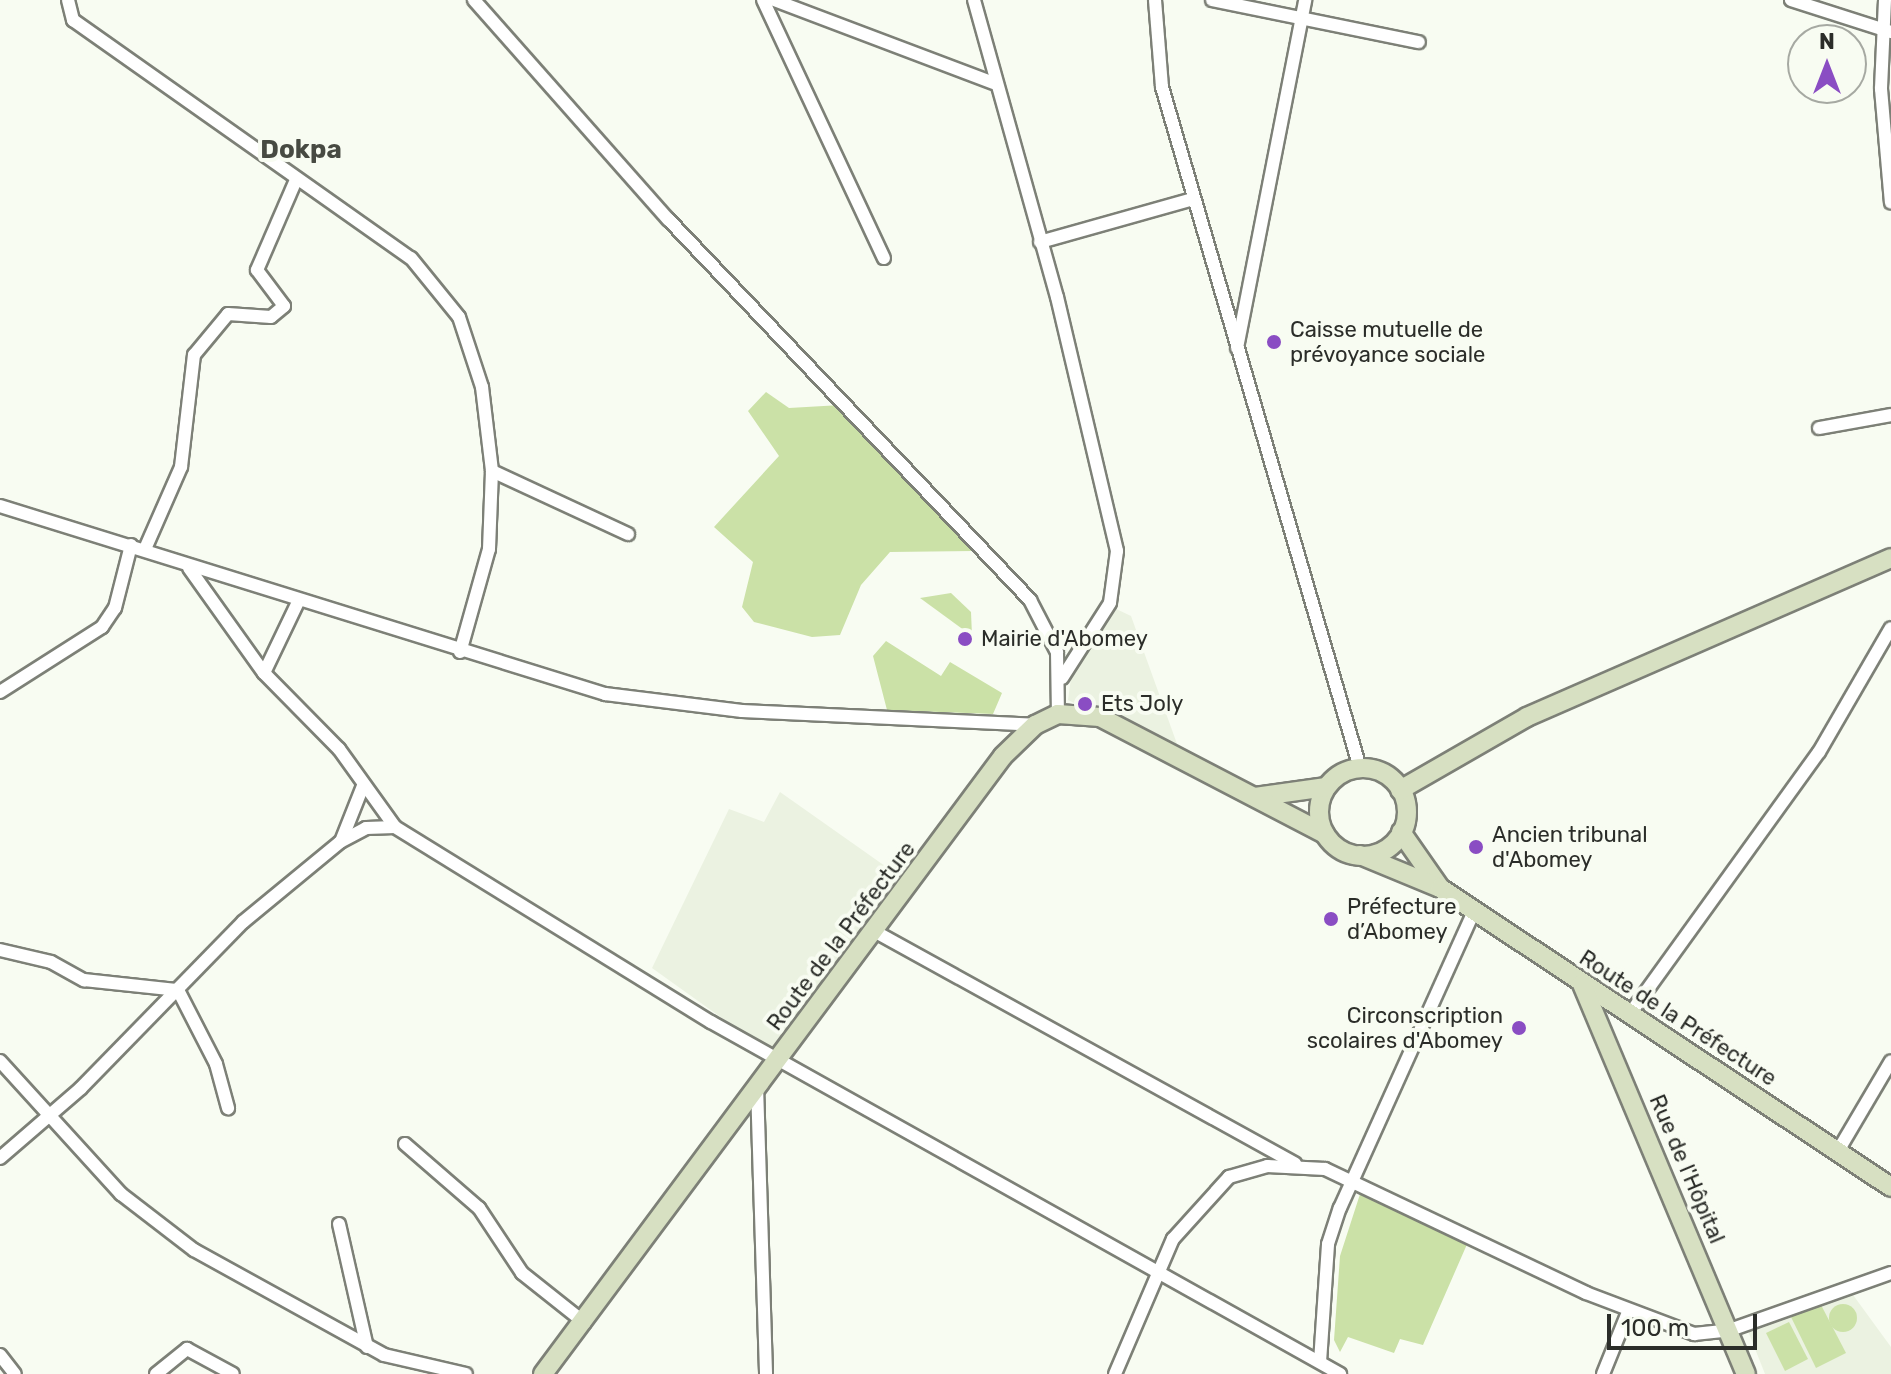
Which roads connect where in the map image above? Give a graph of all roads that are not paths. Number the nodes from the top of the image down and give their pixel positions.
1 (68, 0) edge
2 (474, 0) edge
3 (763, 0) edge
4 (774, 0) edge
5 (974, 0) edge
6 (1155, 0) edge
7 (1212, 0) edge
8 (1305, 0) edge
9 (1791, 0) edge
10 (1885, 0) edge
11 (1301, 22) junction
12 (1886, 31) edge
13 (1419, 42) dead end
14 (994, 83) junction
15 (1881, 89) junction
16 (1891, 102) edge
17 (296, 180) junction
18 (1193, 199) junction
19 (1891, 203) edge
20 (1040, 242) junction
21 (884, 258) dead end
22 (1237, 351) junction
23 (1891, 415) edge
24 (1819, 428) dead end
25 (492, 471) junction
26 (0, 506) edge
27 (628, 534) dead end
28 (131, 545) junction
29 (145, 549) junction
30 (1891, 558) edge
31 (189, 568) junction
32 (298, 602) junction
33 (1891, 628) edge
34 (460, 652) junction
35 (264, 673) junction
36 (1062, 678) junction
37 (0, 692) edge
38 (1058, 714) junction
39 (1035, 725) junction
40 (1360, 768) junction
41 (363, 786) junction
42 (1326, 787) junction
43 (1400, 790) junction
44 (1255, 797) junction
45 (395, 827) junction
46 (1401, 832) junction
47 (1325, 834) junction
48 (340, 842) junction
49 (1360, 855) junction
50 (1440, 888) junction
51 (1473, 913) junction
52 (874, 931) junction
53 (0, 950) edge
54 (1582, 984) junction
55 (178, 990) junction
56 (1632, 1011) junction
57 (0, 1061) edge
58 (778, 1061) junction
59 (1891, 1061) edge
60 (757, 1086) junction
61 (228, 1108) dead end
62 (47, 1117) junction
63 (405, 1144) dead end
64 (1838, 1151) junction
65 (0, 1158) edge
66 (1297, 1163) junction
67 (1351, 1180) junction
68 (1891, 1187) edge
69 (339, 1224) dead end
70 (1159, 1269) junction
71 (1891, 1273) edge
72 (1628, 1312) junction
73 (585, 1323) junction
74 (1730, 1330) junction
75 (367, 1347) junction
76 (0, 1355) edge
77 (1320, 1362) junction
78 (1336, 1373) edge
79 (15, 1374) edge
80 (156, 1374) edge
81 (233, 1374) edge
82 (466, 1374) edge
83 (543, 1374) edge
84 (766, 1374) edge
85 (1115, 1374) edge
86 (1603, 1374) edge
87 (1746, 1374) edge

1 - 17 street
2 - 36 street
3 - 21 street
4 - 14 street
5 - 14 street
6 - 18 street
7 - 11 street
8 - 11 street
9 - 12 street
10 - 12 street
11 - 13 street
11 - 22 street
12 - 15 street
14 - 20 street
15 - 16 street
15 - 19 street
17 - 25 street
17 - 29 street
18 - 20 street
18 - 22 street
20 - 36 street
22 - 40 street
23 - 24 street
25 - 27 street
25 - 34 street
26 - 28 street
28 - 29 street
28 - 37 street
29 - 31 street
30 - 43 street
31 - 32 street
31 - 35 street
32 - 34 street
32 - 35 street
33 - 56 street
34 - 39 street
35 - 41 street
36 - 38 street
38 - 39 street, Route de la Préfecture
38 - 44 street, Route de la Préfecture
39 - 52 street, Route de la Préfecture
40 - 42 street
40 - 43 street
41 - 45 street
41 - 48 street
42 - 44 street
42 - 47 street
43 - 46 street
44 - 47 street, Route de la Préfecture
45 - 48 street
45 - 58 street
46 - 49 street
46 - 50 street, Route de la Préfecture
47 - 49 street
48 - 55 street
49 - 50 street, Route de la Préfecture
50 - 51 street, Route de la Préfecture
51 - 54 street, Route de la Préfecture
51 - 67 street
52 - 58 street, Route de la Préfecture
52 - 66 street
53 - 55 street
54 - 56 street, Route de la Préfecture
54 - 74 street, Rue de l'Hôpital
55 - 61 street
55 - 62 street
56 - 64 street, Route de la Préfecture
57 - 62 street
58 - 60 street, Route de la Préfecture
58 - 70 street
59 - 64 street
60 - 73 street, Route de la Préfecture
60 - 84 street
62 - 65 street
62 - 75 street
63 - 73 street
64 - 68 street, Route de la Préfecture
66 - 67 street
66 - 70 street
67 - 72 street
67 - 77 street
69 - 75 street
70 - 77 street
70 - 85 street
71 - 74 street
72 - 74 street
72 - 86 street
73 - 83 street, Route de la Préfecture
74 - 87 street, Rue de l'Hôpital
75 - 82 street
76 - 79 street
77 - 78 street
80 - 81 street

